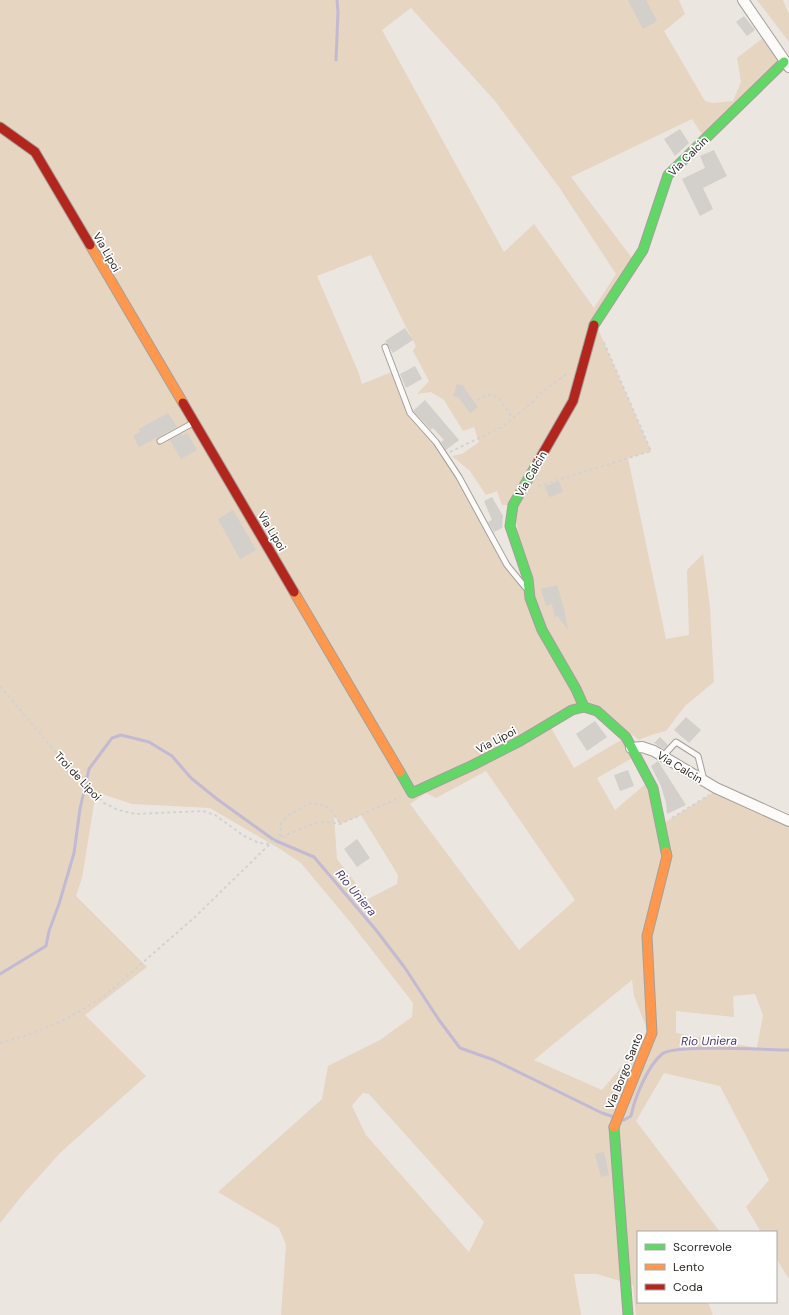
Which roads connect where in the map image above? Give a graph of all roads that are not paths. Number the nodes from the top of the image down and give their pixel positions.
1 (747, 2) edge
2 (787, 65) edge
3 (0, 128) edge
4 (385, 347) dead end
5 (194, 422) junction
6 (160, 442) dead end
7 (530, 593) junction
8 (584, 707) junction
9 (631, 748) junction
10 (663, 756) junction
11 (704, 781) junction
12 (789, 821) edge
13 (628, 1315) edge

1 - 2 street
2 - 7 street, Via Calcin
3 - 5 street, Via Lipoi
4 - 7 lane
5 - 6 lane
5 - 8 street, Via Lipoi
7 - 8 street, Via Calcin
8 - 9 street
9 - 10 street, Via Calcin
9 - 13 street, Via Borgo Santo
10 - 11 street, Via Calcin
10 - 11 lane
11 - 12 street, Via Calcin

